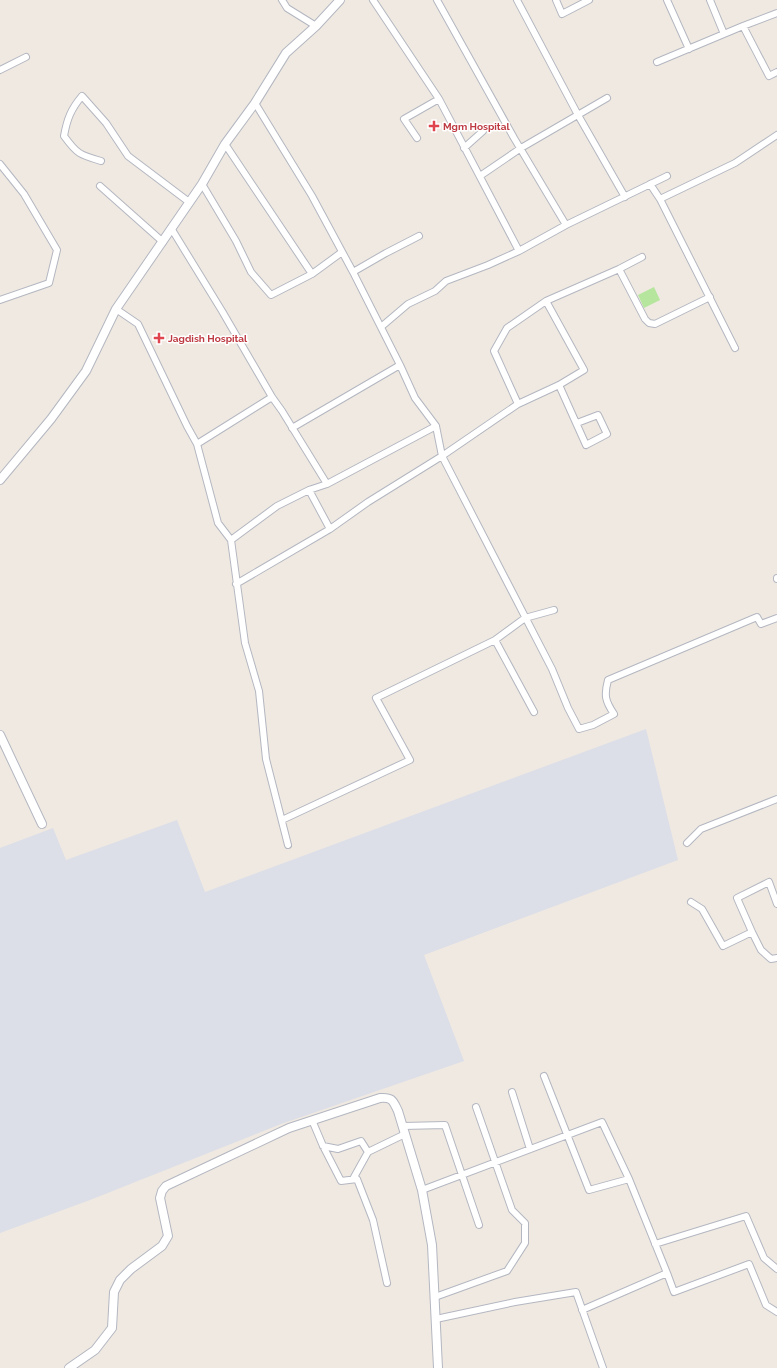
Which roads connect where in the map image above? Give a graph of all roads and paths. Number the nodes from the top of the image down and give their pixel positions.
1 (282, 0) edge
2 (340, 0) edge
3 (373, 0) edge
4 (436, 0) edge
5 (517, 0) edge
6 (556, 0) edge
7 (589, 0) edge
8 (667, 0) edge
9 (710, 0) edge
10 (777, 13) edge
11 (316, 26) junction
12 (743, 26) junction
13 (724, 34) junction
14 (689, 49) junction
15 (26, 57) dead end
16 (657, 62) dead end
17 (0, 70) edge
18 (777, 72) edge
19 (607, 98) dead end
20 (439, 99) junction
21 (255, 103) junction
22 (578, 115) junction
23 (484, 131) dead end
24 (777, 135) edge
25 (417, 138) dead end
26 (225, 144) junction
27 (464, 148) junction
28 (521, 148) junction
29 (101, 161) dead end
30 (0, 164) edge
31 (480, 176) junction
32 (667, 176) dead end
33 (202, 184) junction
34 (650, 184) junction
35 (100, 186) dead end
36 (625, 197) junction
37 (660, 199) junction
38 (189, 202) junction
39 (566, 225) junction
40 (171, 228) junction
41 (419, 236) dead end
42 (163, 242) junction
43 (519, 251) junction
44 (342, 252) junction
45 (642, 256) dead end
46 (619, 269) junction
47 (353, 272) junction
48 (312, 274) junction
49 (710, 297) junction
50 (0, 300) edge
51 (546, 301) junction
52 (116, 309) junction
53 (381, 327) junction
54 (735, 348) dead end
55 (400, 365) junction
56 (559, 385) junction
57 (272, 397) junction
58 (518, 404) junction
59 (577, 423) junction
60 (436, 426) junction
61 (292, 428) junction
62 (197, 444) junction
63 (442, 456) junction
64 (0, 480) edge
65 (327, 484) junction
66 (309, 490) junction
67 (330, 529) junction
68 (231, 540) junction
69 (236, 584) junction
70 (554, 610) dead end
71 (526, 618) junction
72 (777, 618) edge
73 (495, 640) junction
74 (534, 712) dead end
75 (0, 735) edge
76 (777, 799) edge
77 (282, 820) junction
78 (42, 824) dead end
79 (687, 843) dead end
80 (288, 845) dead end
81 (691, 902) dead end
82 (777, 904) edge
83 (752, 932) junction
84 (777, 958) edge
85 (544, 1076) dead end
86 (512, 1092) dead end
87 (476, 1107) dead end
88 (312, 1120) junction
89 (404, 1130) junction
90 (568, 1135) junction
91 (323, 1146) junction
92 (530, 1149) junction
93 (368, 1152) junction
94 (496, 1162) junction
95 (462, 1175) junction
96 (629, 1179) junction
97 (353, 1180) junction
98 (422, 1190) junction
99 (480, 1225) dead end
100 (655, 1244) junction
101 (777, 1269) edge
102 (667, 1273) junction
103 (387, 1283) dead end
104 (435, 1297) junction
105 (582, 1310) junction
106 (777, 1312) edge
107 (436, 1320) junction
108 (69, 1368) edge
109 (438, 1368) edge
110 (603, 1368) edge

1 - 11 street
2 - 11 street
3 - 20 street
4 - 28 street
5 - 22 street
6 - 7 street
8 - 14 street
9 - 13 street
10 - 12 street
11 - 21 street
12 - 13 street
12 - 18 street
13 - 14 street
14 - 16 street
15 - 17 street
19 - 22 street
20 - 25 street
20 - 27 street
21 - 26 street
21 - 44 street
22 - 28 street
22 - 36 street
23 - 27 street
24 - 37 street
26 - 33 street
26 - 48 street
27 - 31 street
28 - 31 street
28 - 39 street
29 - 38 street
30 - 50 street
31 - 43 street
32 - 34 street
33 - 38 street
33 - 48 street
34 - 36 street
34 - 37 street
35 - 42 street
36 - 39 street
37 - 49 street
38 - 40 street
39 - 43 street
40 - 42 street
40 - 57 street
41 - 47 street
42 - 52 street
43 - 53 street
44 - 47 street
44 - 48 street
45 - 46 street
46 - 49 street
46 - 51 street
47 - 53 street
49 - 54 street
51 - 56 street
51 - 58 street
52 - 62 street
52 - 64 street
53 - 55 street
55 - 60 street
55 - 61 street
56 - 58 street
56 - 59 street
57 - 61 street
57 - 62 street
58 - 63 street
59 - 59 street
60 - 63 street
60 - 65 street
61 - 65 street
62 - 68 street
63 - 67 street
63 - 71 street
65 - 66 street
66 - 67 street
66 - 68 street
67 - 69 street
68 - 69 street
69 - 77 street
70 - 71 street
71 - 72 street
71 - 73 street
73 - 74 street
73 - 77 street
75 - 78 street
76 - 79 street
77 - 80 street
81 - 83 street
82 - 83 street
83 - 84 street
85 - 90 street
86 - 92 street
87 - 94 street
88 - 89 street
88 - 91 street
88 - 108 street
89 - 93 street
89 - 95 street
89 - 98 street
90 - 92 street
90 - 96 street
90 - 96 street
91 - 93 street
91 - 97 street
92 - 94 street
93 - 97 street
94 - 95 street
94 - 104 street
95 - 98 street
95 - 99 street
96 - 100 street
97 - 103 street
98 - 104 street
100 - 101 street
100 - 102 street
102 - 105 street
102 - 106 street
104 - 107 street
105 - 107 street
105 - 110 street
107 - 109 street

